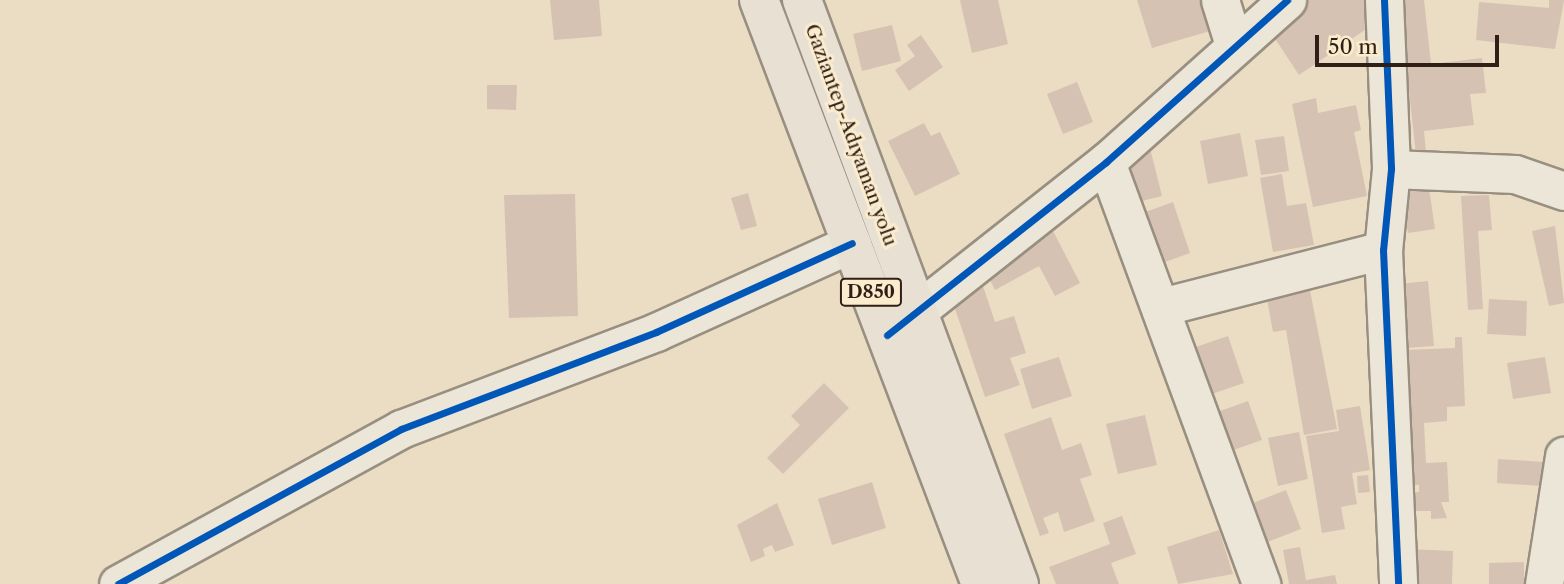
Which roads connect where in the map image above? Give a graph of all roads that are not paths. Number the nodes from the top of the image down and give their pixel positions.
1 (759, 0) edge
2 (802, 0) edge
3 (1220, 0) edge
4 (1287, 0) edge
5 (1384, 0) edge
6 (1234, 45) junction
7 (1106, 162) junction
8 (1391, 169) junction
9 (1564, 191) edge
10 (852, 243) junction
11 (1383, 250) junction
12 (1161, 307) junction
13 (901, 324) junction
14 (1564, 457) edge
15 (118, 584) edge
16 (981, 584) edge
17 (1019, 584) edge
18 (1261, 584) edge
19 (1398, 584) edge
20 (1544, 584) edge

1 - 10 highway, Gaziantep-Adıyaman yolu / D850
2 - 13 highway, Gaziantep-Adıyaman yolu / D850
3 - 6 street
4 - 6 street
5 - 8 street
6 - 7 street
7 - 12 street
7 - 13 street
8 - 9 street
8 - 11 street
10 - 13 highway, Gaziantep-Adıyaman yolu / D850
10 - 15 street
11 - 12 street
11 - 19 street
12 - 18 street
13 - 16 highway, Gaziantep-Adıyaman yolu / D850
13 - 17 highway, Gaziantep-Adıyaman yolu / D850
14 - 20 street

